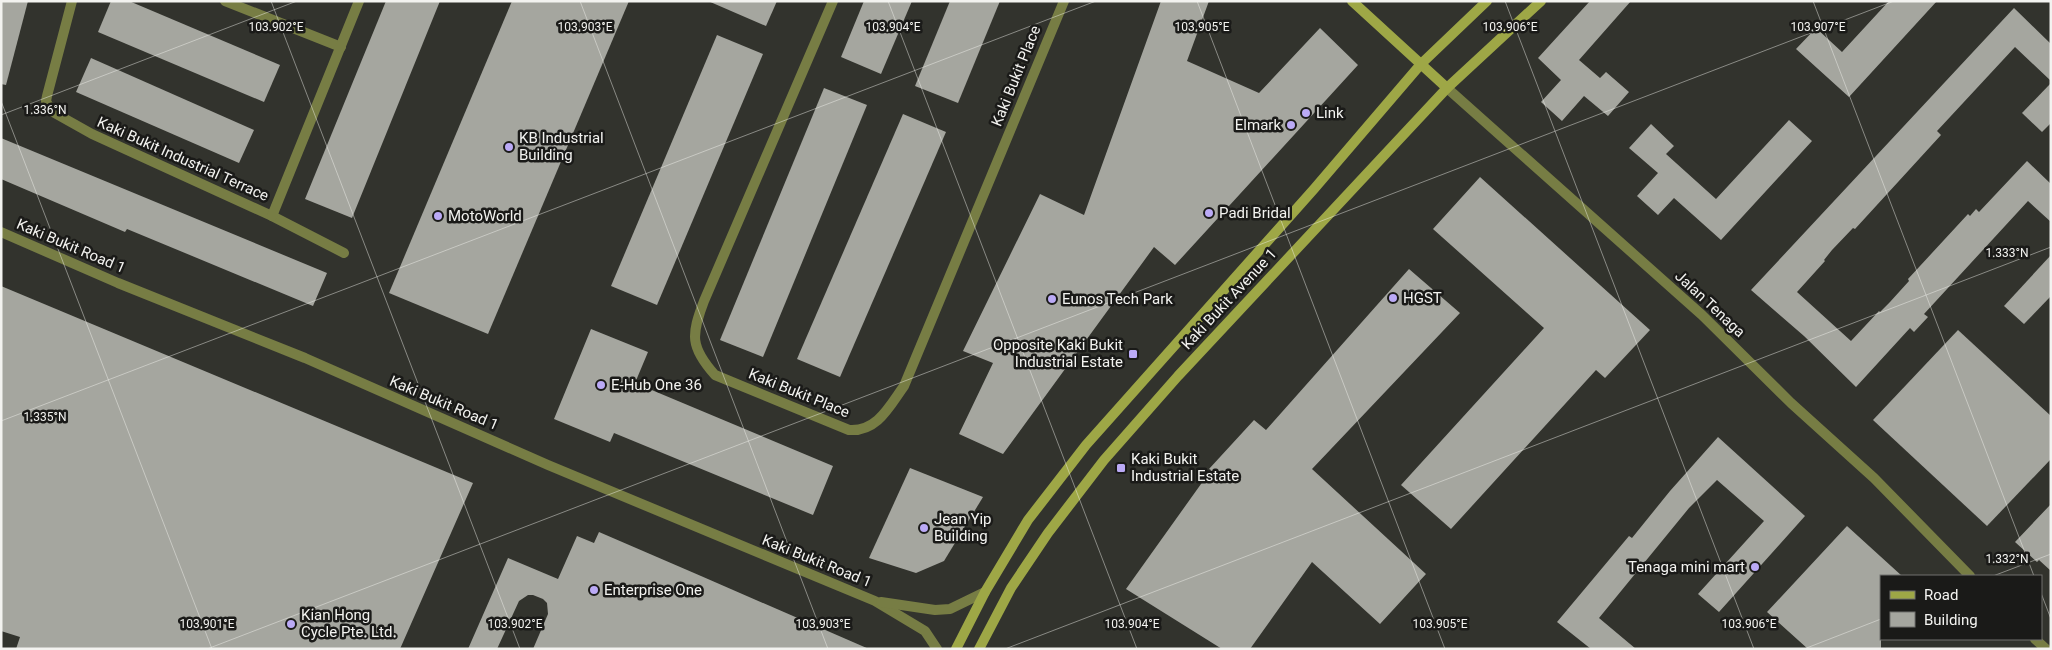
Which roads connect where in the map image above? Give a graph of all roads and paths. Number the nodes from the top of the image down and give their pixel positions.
1 (72, 1) edge
2 (225, 1) edge
3 (359, 1) edge
4 (833, 1) edge
5 (1064, 1) edge
6 (1352, 1) edge
7 (1487, 1) edge
8 (1541, 1) edge
9 (341, 47) junction
10 (1421, 64) junction
11 (1447, 88) junction
12 (272, 216) junction
13 (1, 232) edge
14 (344, 253) dead end
15 (1969, 575) edge
16 (984, 592) junction
17 (876, 601) junction
18 (2037, 640) edge
19 (937, 649) edge
20 (956, 649) edge
21 (979, 649) edge
22 (2046, 649) edge

1 - 12 street, Kaki Bukit Industrial Terrace
2 - 9 street
3 - 9 street, Kaki Bukit Industrial Terrace
4 - 5 street, Kaki Bukit Place
6 - 10 main road, Jalan Tenaga
7 - 10 main road, Kaki Bukit Avenue 1
8 - 11 main road, Kaki Bukit Avenue 1
9 - 12 street, Kaki Bukit Industrial Terrace
10 - 11 main road, Jalan Tenaga
10 - 16 main road, Kaki Bukit Avenue 1
11 - 15 street, Jalan Tenaga
11 - 21 main road, Kaki Bukit Avenue 1
12 - 14 street, Kaki Bukit Industrial Terrace
13 - 17 street, Kaki Bukit Road 1
16 - 17 street, Kaki Bukit Road 1
16 - 20 main road, Kaki Bukit Avenue 1
17 - 19 street, Kaki Bukit Road 1
18 - 22 street

